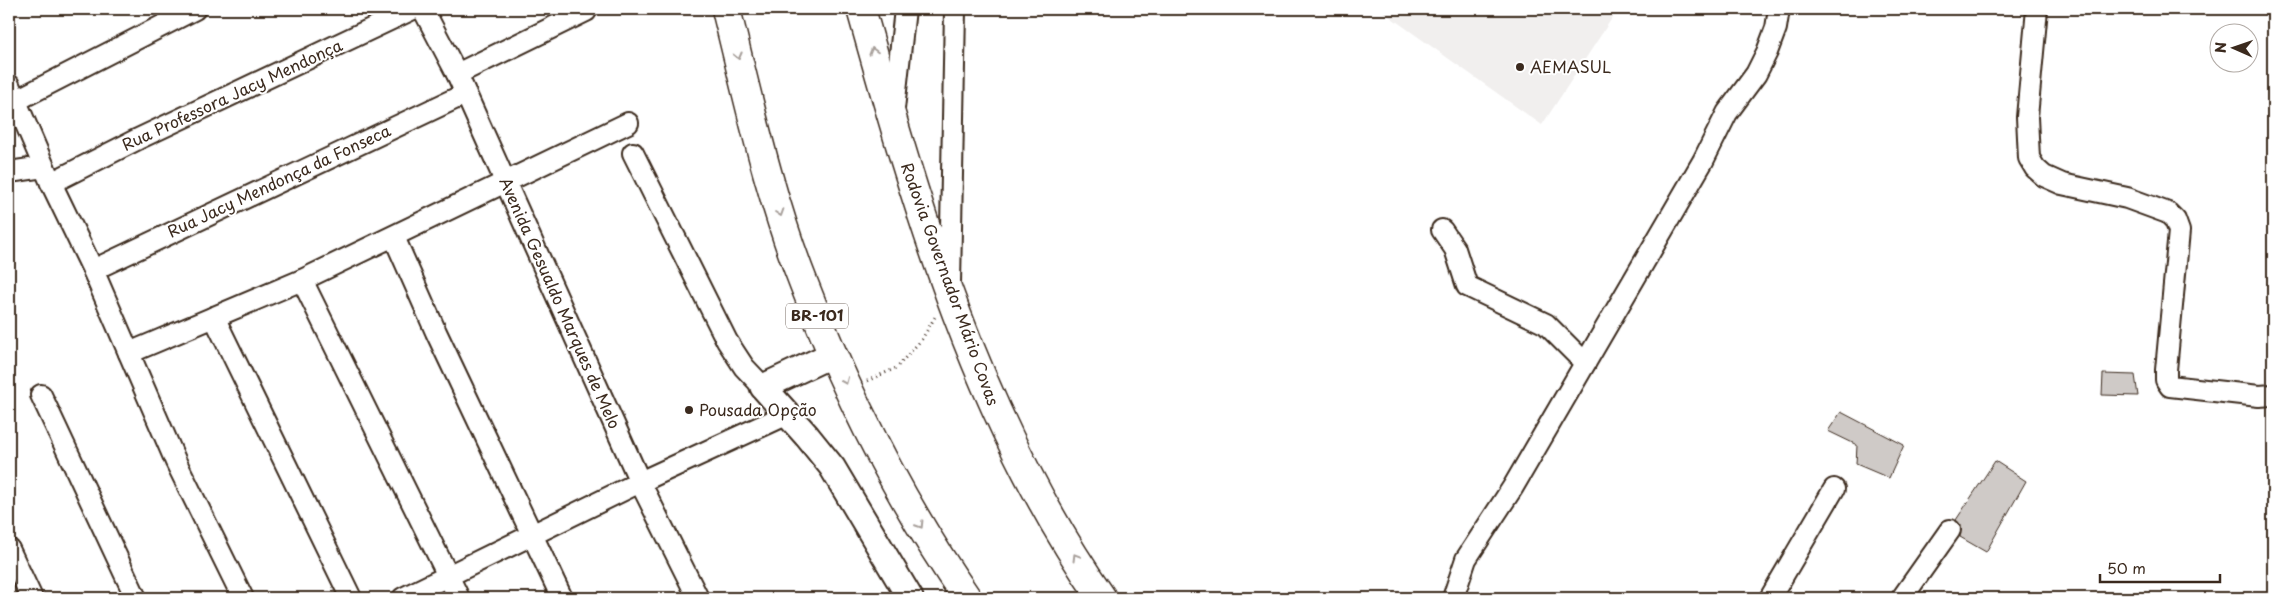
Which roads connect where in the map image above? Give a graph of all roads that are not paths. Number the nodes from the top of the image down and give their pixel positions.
1 (195, 9) edge
2 (413, 9) edge
3 (423, 9) edge
4 (726, 9) edge
5 (861, 9) edge
6 (904, 9) edge
7 (955, 9) edge
8 (1779, 9) edge
9 (2037, 9) edge
10 (586, 11) dead end
11 (457, 74) junction
12 (13, 93) edge
13 (465, 94) junction
14 (893, 121) junction
15 (628, 123) dead end
16 (633, 153) dead end
17 (9, 172) edge
18 (48, 175) junction
19 (507, 182) junction
20 (1442, 230) dead end
21 (394, 237) junction
22 (93, 270) junction
23 (302, 280) junction
24 (950, 293) junction
25 (214, 317) junction
26 (129, 353) junction
27 (833, 354) junction
28 (1585, 363) junction
29 (762, 387) junction
30 (41, 395) dead end
31 (2273, 395) edge
32 (788, 414) junction
33 (640, 482) junction
34 (1834, 489) dead end
35 (1950, 530) dead end
36 (532, 534) junction
37 (9, 549) edge
38 (448, 575) junction
39 (32, 598) edge
40 (136, 598) edge
41 (244, 598) edge
42 (351, 598) edge
43 (402, 598) edge
44 (459, 598) edge
45 (562, 598) edge
46 (698, 598) edge
47 (910, 598) edge
48 (967, 598) edge
49 (1102, 598) edge
50 (1453, 598) edge
51 (1770, 598) edge
52 (1902, 598) edge

1 - 12 street
2 - 18 street, Rua Professora Jacy Mendonça
3 - 11 street, Avenida Gesualdo Marques de Melo
4 -> 27 highway, BR-101
14 -> 5 highway, Rodovia Governador Mário Covas
6 - 14 street
7 - 24 street
8 - 28 street
9 - 31 street
10 - 11 street
11 - 13 street, Avenida Gesualdo Marques de Melo
12 - 18 street
13 - 19 street, Avenida Gesualdo Marques de Melo
13 - 22 street, Rua Jacy Mendonça da Fonseca
14 - 24 highway, Rodovia Governador Mário Covas
15 - 19 street
16 - 29 street
17 - 18 street, Rua Professora Jacy Mendonça
18 - 22 street
19 - 21 street
19 - 33 street, Avenida Gesualdo Marques de Melo
20 - 28 street
21 - 23 street
21 - 36 street
22 - 26 street
23 - 25 street
23 - 38 street
49 -> 24 highway, Rodovia Governador Mário Covas
25 - 26 street
25 - 42 street
26 - 41 street
27 - 29 main road
27 -> 48 highway, BR-101
28 - 50 street
29 - 32 main road
30 - 40 street
32 - 33 street
32 - 47 main road
33 - 36 street
33 - 46 street, Avenida Gesualdo Marques de Melo
34 - 51 street
35 - 52 street
36 - 38 street
36 - 45 street
37 - 39 street
38 - 43 street
38 - 44 street

